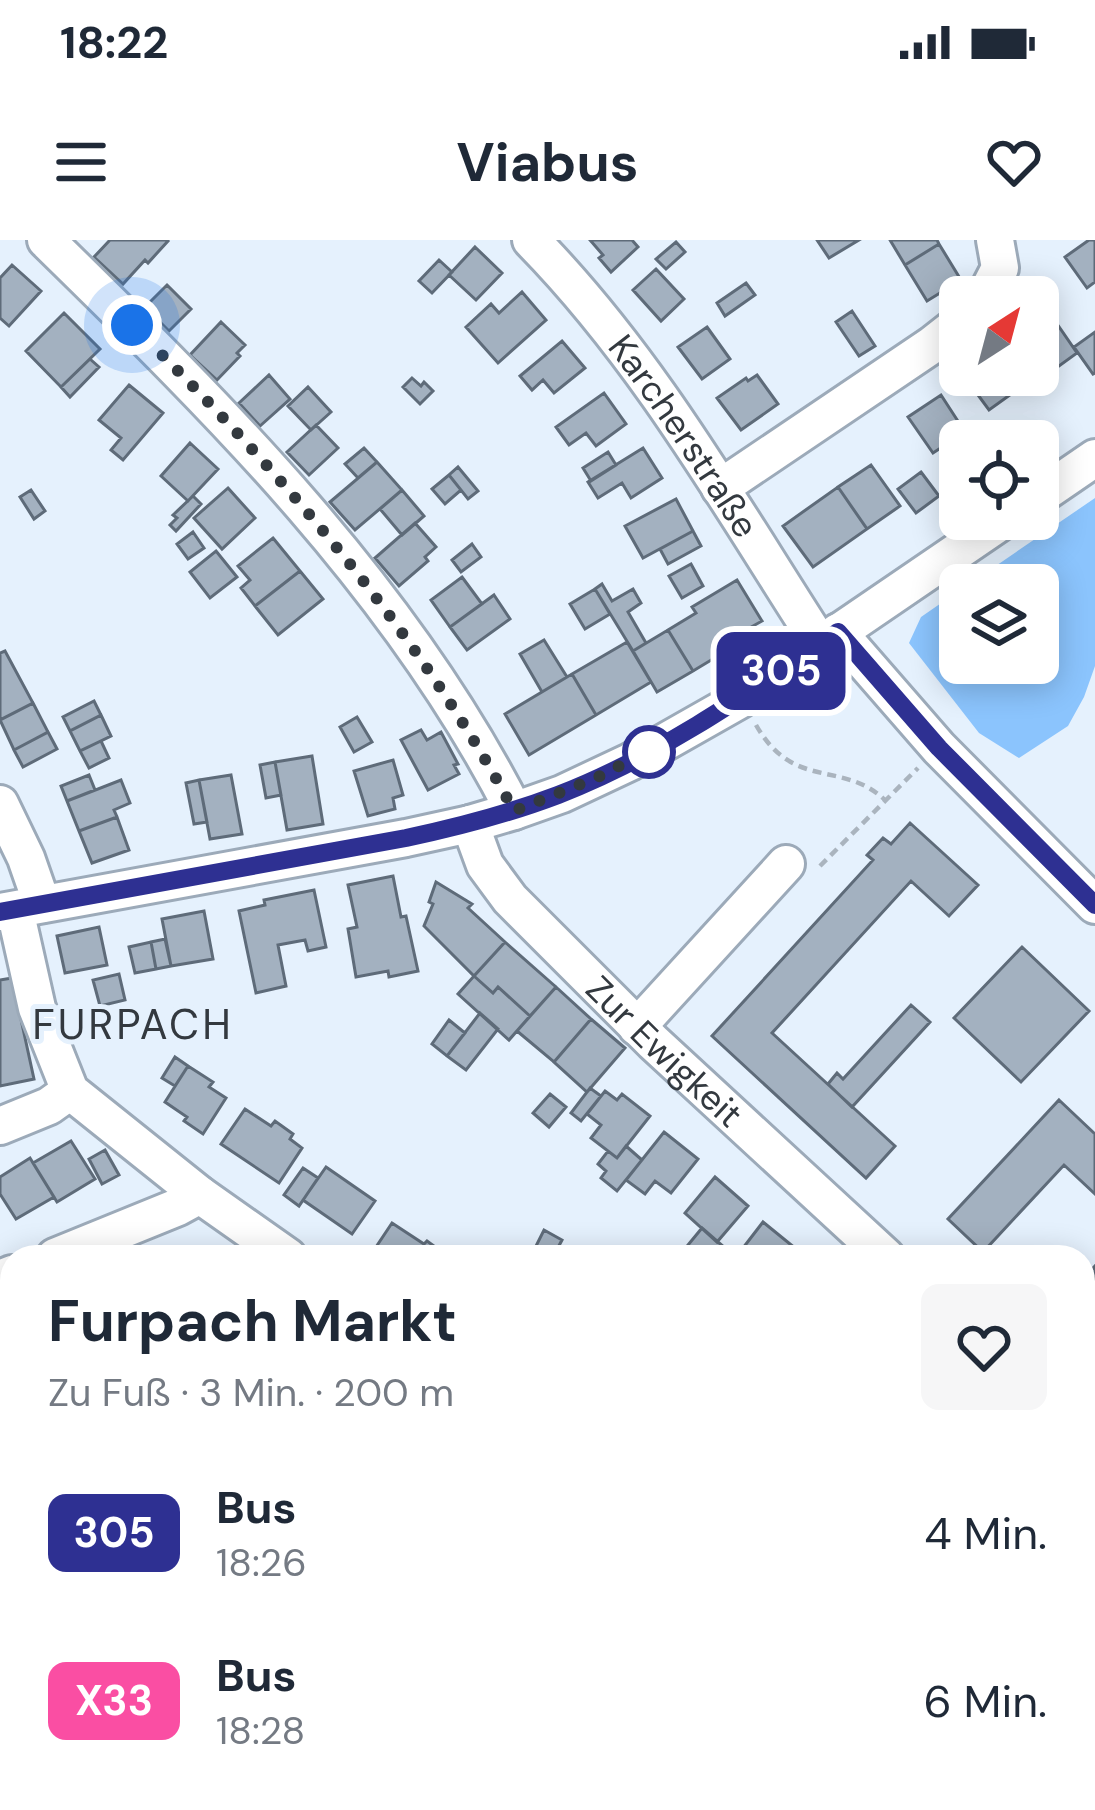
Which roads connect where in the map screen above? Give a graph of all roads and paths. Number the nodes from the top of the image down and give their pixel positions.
1 (46, 240) edge
2 (531, 240) edge
3 (995, 240) edge
4 (996, 276) edge
5 (939, 340) edge
6 (1095, 458) edge
7 (1059, 483) edge
8 (720, 488) junction
9 (974, 540) edge
10 (829, 638) junction
11 (741, 699) junction
12 (886, 801) dead end
13 (0, 804) edge
14 (514, 811) junction
15 (470, 824) junction
16 (786, 864) dead end
17 (1095, 904) edge
18 (19, 908) edge
19 (638, 1027) junction
20 (70, 1091) junction
21 (0, 1126) edge
22 (200, 1195) junction
23 (85, 1245) edge
24 (272, 1245) edge
25 (873, 1245) edge

1 - 14 street
2 - 8 street, Karcherstraße
3 - 4 street
5 - 8 street
6 - 7 street
8 - 10 street, Karcherstraße
9 - 10 street
10 - 11 street
10 - 17 street, Karcherstraße
11 - 12 path
11 - 14 street
13 - 18 street
14 - 15 street
15 - 18 street
15 - 19 street, Zur Ewigkeit
16 - 19 street
18 - 20 street
19 - 25 street, Zur Ewigkeit
20 - 21 street
20 - 22 street
22 - 23 street
22 - 24 street

